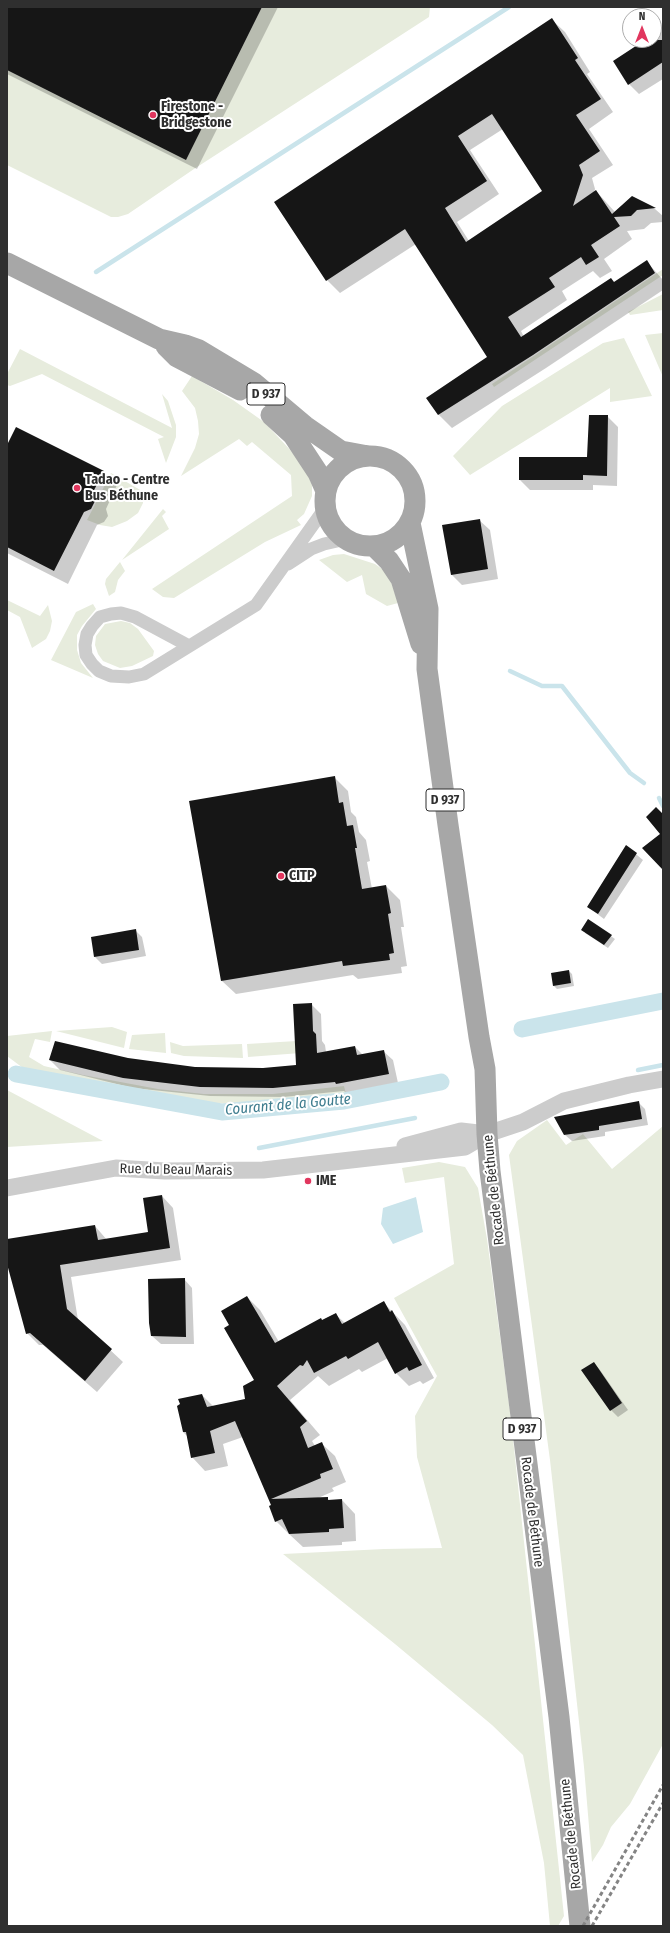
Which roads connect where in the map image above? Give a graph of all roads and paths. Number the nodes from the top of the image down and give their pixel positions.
1 (7, 263) edge
2 (159, 339) junction
3 (368, 456) junction
4 (325, 500) junction
5 (410, 523) junction
6 (346, 540) junction
7 (374, 546) junction
8 (283, 567) junction
9 (189, 646) junction
10 (427, 669) junction
11 (663, 1079) edge
12 (487, 1134) junction
13 (7, 1188) edge
14 (580, 1926) edge

1 - 2 main road, D 937
2 - 3 main road, D 937
2 - 4 main road, D 937
3 - 4 main road
3 - 5 main road
4 - 6 main road
4 - 8 street
5 - 7 main road
5 - 10 main road, D 937
6 - 7 main road
6 - 8 street
7 - 10 main road, D 937
8 - 9 street
9 - 9 street
10 - 12 main road, Rocade de Béthune / D 937
11 - 12 street, Rue du Beau Marais
12 - 13 street, Rue du Beau Marais
12 - 14 main road, Rocade de Béthune / D 937

